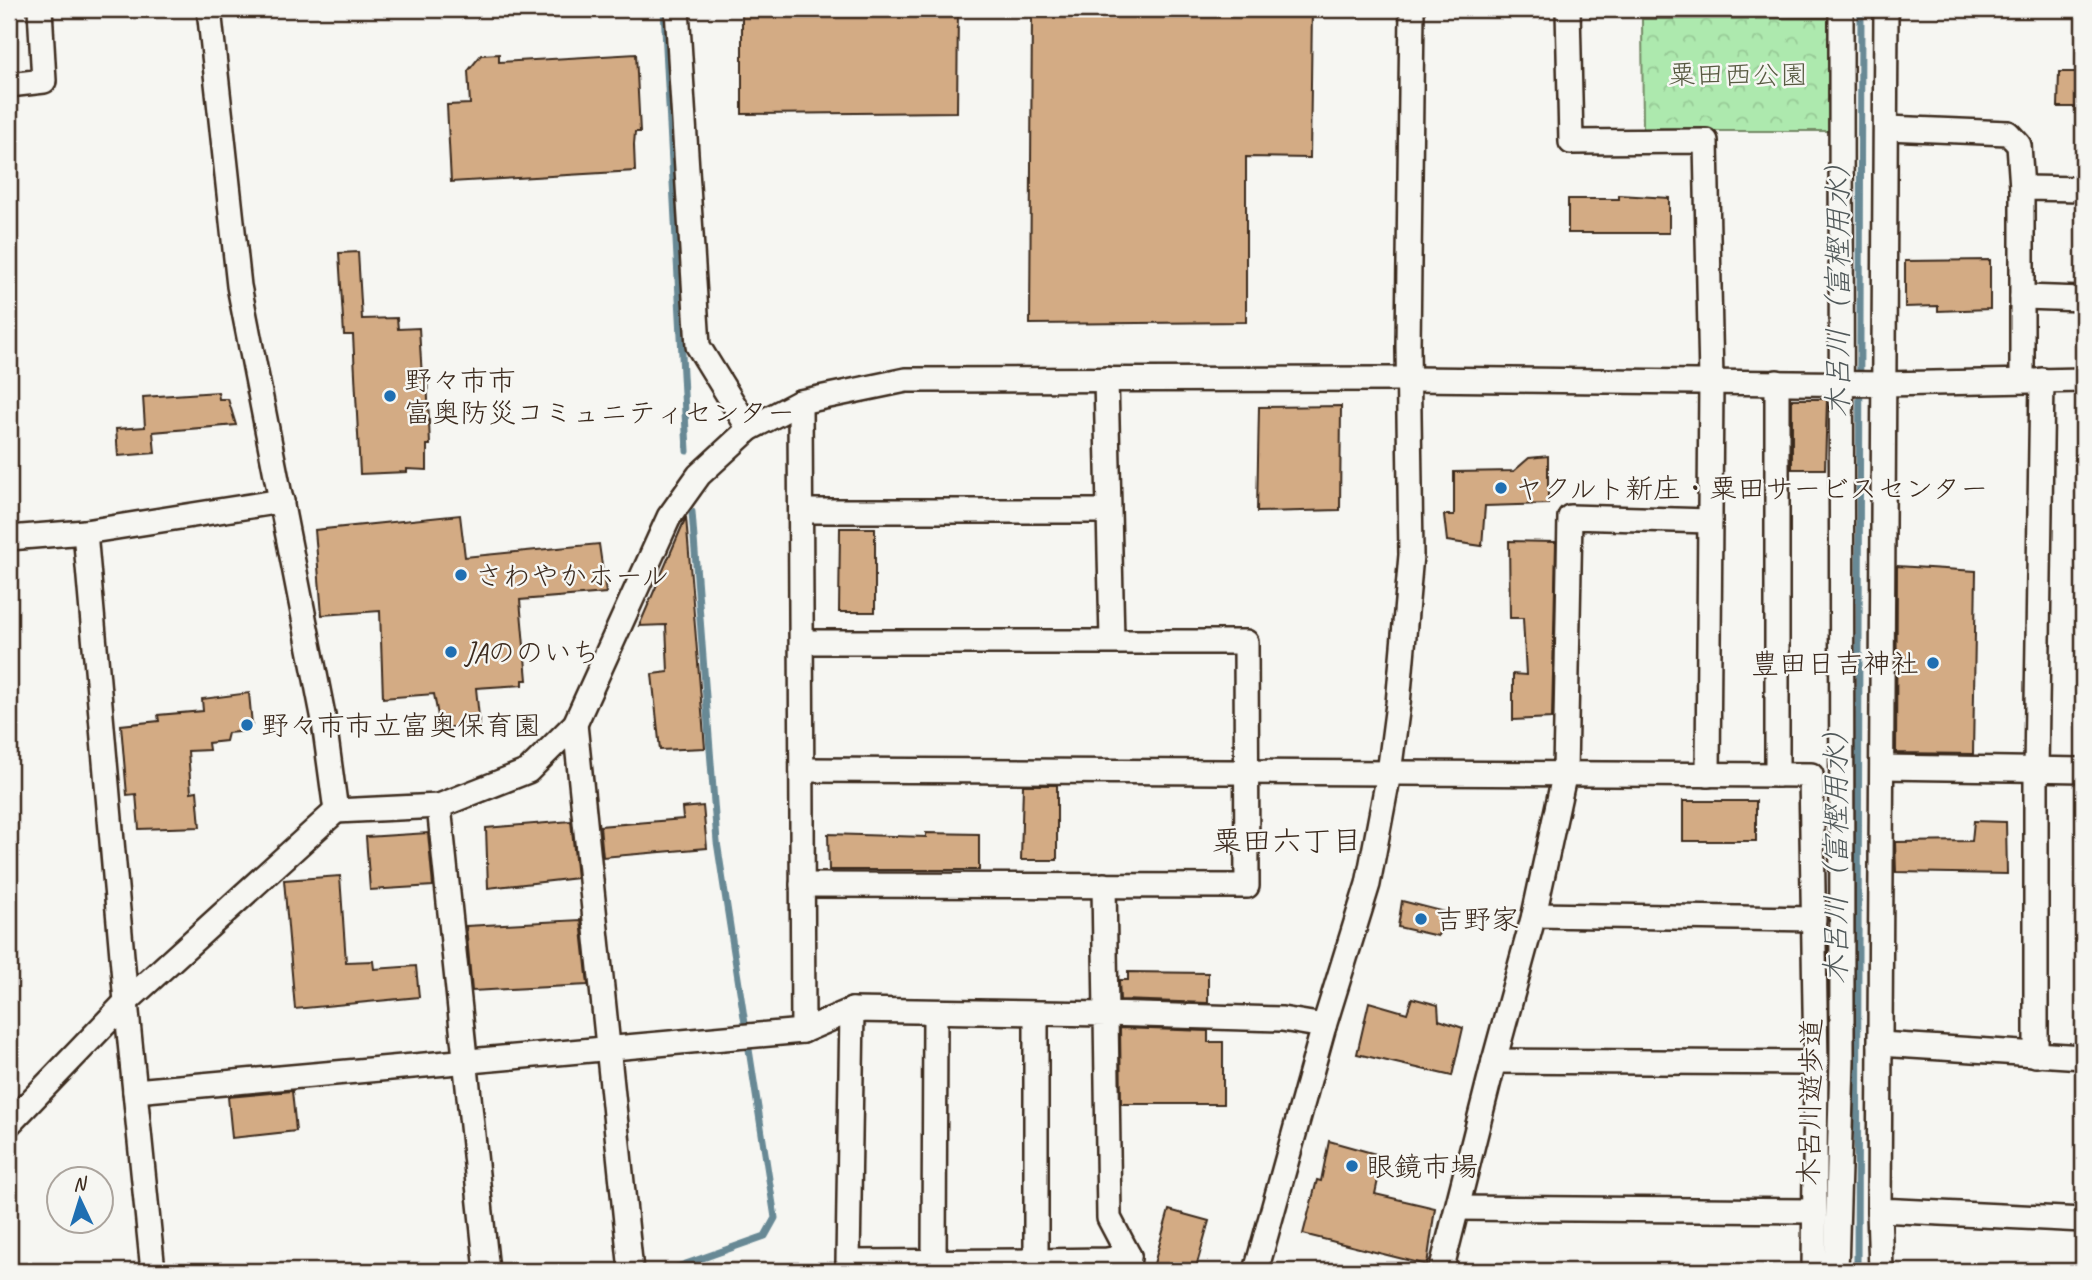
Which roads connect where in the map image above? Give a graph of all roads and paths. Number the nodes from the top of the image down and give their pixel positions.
1 (40, 9) edge
2 (209, 9) edge
3 (677, 9) edge
4 (1412, 9) edge
5 (1568, 9) edge
6 (1841, 9) edge
7 (1886, 9) edge
8 (9, 85) edge
9 (1887, 128) junction
10 (2022, 188) junction
11 (2083, 189) edge
12 (2022, 297) junction
13 (2083, 299) edge
14 (1107, 379) junction
15 (1409, 379) junction
16 (2032, 380) junction
17 (2083, 380) edge
18 (1711, 381) junction
19 (1777, 382) junction
20 (1845, 383) junction
21 (1878, 383) junction
22 (800, 401) junction
23 (749, 429) junction
24 (282, 501) junction
25 (803, 510) junction
26 (1107, 511) junction
27 (1710, 521) junction
28 (85, 532) junction
29 (9, 538) edge
30 (1112, 640) junction
31 (802, 642) junction
32 (575, 724) junction
33 (1883, 767) junction
34 (802, 770) junction
35 (2036, 770) junction
36 (2083, 770) edge
37 (1248, 771) junction
38 (1389, 772) junction
39 (1565, 772) junction
40 (1708, 775) junction
41 (1777, 775) junction
42 (439, 806) junction
43 (336, 811) junction
44 (802, 885) junction
45 (1104, 886) junction
46 (1534, 915) junction
47 (1814, 919) junction
48 (125, 1002) junction
49 (852, 1010) junction
50 (935, 1012) junction
51 (1037, 1014) junction
52 (1106, 1014) junction
53 (1324, 1026) junction
54 (803, 1031) junction
55 (1880, 1044) junction
56 (606, 1049) junction
57 (2036, 1055) junction
58 (2083, 1057) edge
59 (464, 1061) junction
60 (1494, 1061) junction
61 (1816, 1063) junction
62 (135, 1091) junction
63 (9, 1124) edge
64 (1459, 1208) junction
65 (1879, 1210) junction
66 (1813, 1211) junction
67 (2083, 1220) edge
68 (934, 1260) junction
69 (1035, 1261) junction
70 (1129, 1263) edge
71 (848, 1267) edge
72 (153, 1271) edge
73 (487, 1271) edge
74 (631, 1271) edge
75 (1256, 1271) edge
76 (1441, 1271) edge
77 (1814, 1271) edge
78 (1836, 1271) edge
79 (1881, 1271) edge

1 - 8 street
2 - 24 street
3 - 23 street
4 - 15 street
5 - 18 street
6 - 20 street, 木呂川遊歩道
7 - 9 street
9 - 10 street
9 - 21 street
10 - 11 street
10 - 12 street
12 - 13 street
12 - 16 street
14 - 15 street
14 - 22 street
14 - 26 street
15 - 18 street
15 - 38 street
16 - 17 street
16 - 21 street
16 - 35 street
18 - 19 street
18 - 27 street
19 - 20 street
19 - 41 street
20 - 21 street
20 - 78 street, 木呂川遊歩道
21 - 33 street
22 - 23 street
22 - 25 street
23 - 32 street
24 - 28 street
24 - 43 street
25 - 26 street
25 - 31 street
26 - 30 street
27 - 39 street
27 - 40 street
28 - 29 street
28 - 48 street
30 - 31 street
30 - 37 street
31 - 34 street
32 - 42 street
32 - 56 street
33 - 35 street
33 - 55 street
34 - 37 street
34 - 44 street
35 - 36 street
35 - 57 street
37 - 38 street
37 - 45 street
38 - 39 street
38 - 53 street
39 - 40 street
39 - 46 street
40 - 41 street
41 - 47 street
42 - 43 street
42 - 59 street
43 - 48 street
44 - 45 street
44 - 54 street
45 - 52 street
46 - 47 street
46 - 60 street
47 - 61 street
48 - 62 street
48 - 63 street
49 - 50 street
49 - 54 street
49 - 71 street
50 - 51 street
50 - 68 street
51 - 52 street
51 - 69 street
52 - 53 street
52 - 70 street
53 - 75 street
54 - 56 street
55 - 57 street
55 - 65 street
56 - 59 street
56 - 74 street
57 - 58 street
59 - 62 street
59 - 73 street
60 - 61 street
60 - 64 street
61 - 66 street
62 - 72 street
64 - 66 street
64 - 76 street
65 - 67 street
65 - 79 street
66 - 77 street
68 - 69 street
68 - 71 street
69 - 70 street

